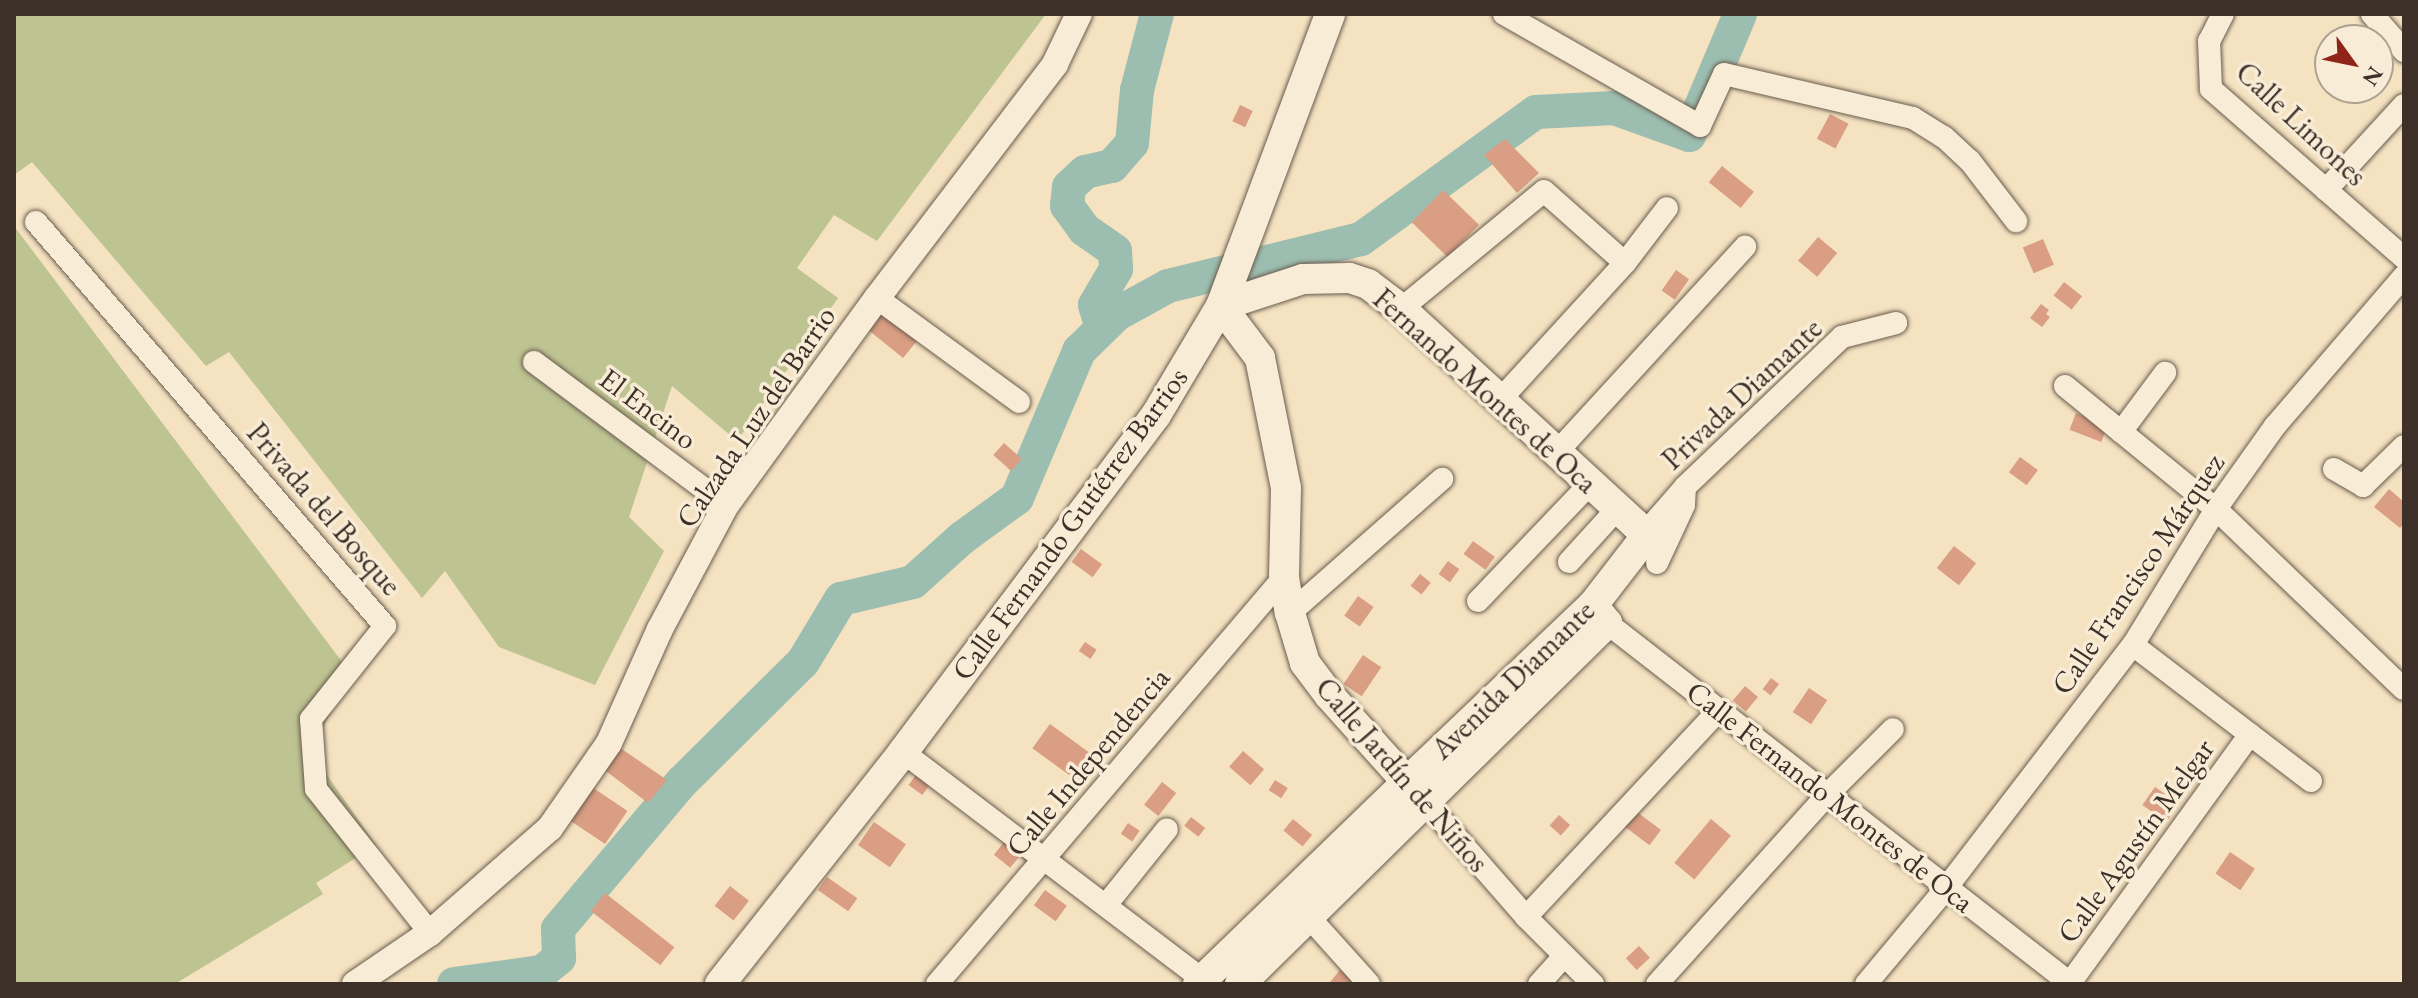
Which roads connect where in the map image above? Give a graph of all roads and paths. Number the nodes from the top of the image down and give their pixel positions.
1 (1079, 14) edge
2 (1330, 14) edge
3 (1504, 14) edge
4 (2223, 14) edge
5 (2375, 15) edge
6 (2404, 51) edge
7 (2404, 105) edge
8 (2326, 190) junction
9 (1667, 208) dead end
10 (2016, 221) dead end
11 (36, 222) dead end
12 (1745, 247) dead end
13 (2404, 258) edge
14 (1625, 263) junction
15 (2404, 276) edge
16 (877, 298) junction
17 (1221, 306) junction
18 (1401, 309) junction
19 (1896, 323) dead end
20 (534, 362) dead end
21 (2165, 373) dead end
22 (2065, 386) dead end
23 (1499, 401) junction
24 (1019, 402) dead end
25 (2121, 432) junction
26 (2404, 446) edge
27 (1556, 453) junction
28 (2334, 469) dead end
29 (1442, 479) dead end
30 (1589, 485) junction
31 (1686, 486) junction
32 (726, 505) junction
33 (1617, 509) junction
34 (2216, 509) junction
35 (1645, 533) junction
36 (1569, 562) dead end
37 (1657, 563) dead end
38 (1284, 577) junction
39 (1478, 601) dead end
40 (1290, 613) junction
41 (1600, 614) junction
42 (2133, 645) junction
43 (2404, 689) edge
44 (1718, 711) junction
45 (1893, 729) dead end
46 (2250, 734) junction
47 (903, 752) junction
48 (2311, 781) dead end
49 (1415, 791) junction
50 (1827, 795) junction
51 (1167, 829) dead end
52 (1046, 859) junction
53 (1947, 887) junction
54 (1106, 905) junction
55 (1308, 916) junction
56 (1526, 917) junction
57 (430, 933) junction
58 (1564, 956) junction
59 (1203, 982) edge
60 (2071, 983) edge
61 (355, 984) edge
62 (720, 984) edge
63 (937, 984) edge
64 (1240, 984) edge
65 (1369, 984) edge
66 (1539, 984) edge
67 (1593, 984) edge
68 (1657, 984) edge
69 (1866, 984) edge

1 - 16 street, Calzada Luz del Barrio
2 - 17 main road, Calle Fernando Gutiérrez Barrios
3 - 10 street
4 - 8 street, Calle Limones
5 - 6 street
7 - 8 street
8 - 13 street, Calle Limones
9 - 14 street
11 - 57 street, Privada del Bosque
12 - 27 street
14 - 18 street
14 - 23 street
15 - 34 street, Calle Francisco Márquez
16 - 24 street
16 - 32 street, Calzada Luz del Barrio
17 - 18 main road, Fernando Montes de Oca
17 - 38 main road, Calle Jardín de Niños
17 - 47 main road, Calle Fernando Gutiérrez Barrios
18 - 23 main road, Fernando Montes de Oca
19 - 31 street, Privada Diamante
20 - 32 street, El Encino
21 - 25 street
22 - 25 street
23 - 27 main road, Fernando Montes de Oca
25 - 34 street
26 - 28 street
27 - 30 main road, Fernando Montes de Oca
29 - 40 street
30 - 33 main road, Fernando Montes de Oca
30 - 39 street
31 - 35 street, Privada Diamante
31 - 37 street
32 - 57 street, Calzada Luz del Barrio
33 - 35 main road, Fernando Montes de Oca
33 - 36 street
34 - 42 street, Calle Francisco Márquez
34 - 43 street
35 - 41 main road, Avenida Diamante
38 - 40 main road, Calle Jardín de Niños
38 - 52 street, Calle Independencia
40 - 49 main road, Calle Jardín de Niños
41 - 44 street, Calle Fernando Montes de Oca
41 - 49 main road, Avenida Diamante
42 - 46 street
42 - 53 street, Calle Francisco Márquez
44 - 50 street, Calle Fernando Montes de Oca
44 - 56 street
45 - 50 street
46 - 48 street
46 - 60 street, Calle Agustín Melgar
47 - 52 street
47 - 62 main road, Calle Fernando Gutiérrez Barrios
49 - 55 main road, Avenida Diamante
49 - 56 street, Calle Jardín de Niños
49 - 59 main road, Avenida Diamante
50 - 53 street, Calle Fernando Montes de Oca
50 - 68 street
51 - 54 street
52 - 54 street
52 - 63 street, Calle Independencia
53 - 60 street, Calle Fernando Montes de Oca
53 - 69 street, Calle Francisco Márquez
54 - 59 street
55 - 64 main road, Avenida Diamante
55 - 65 street
56 - 58 street, Calle Jardín de Niños
57 - 61 street, Calzada Luz del Barrio
58 - 66 street
58 - 67 street, Calle Jardín de Niños

